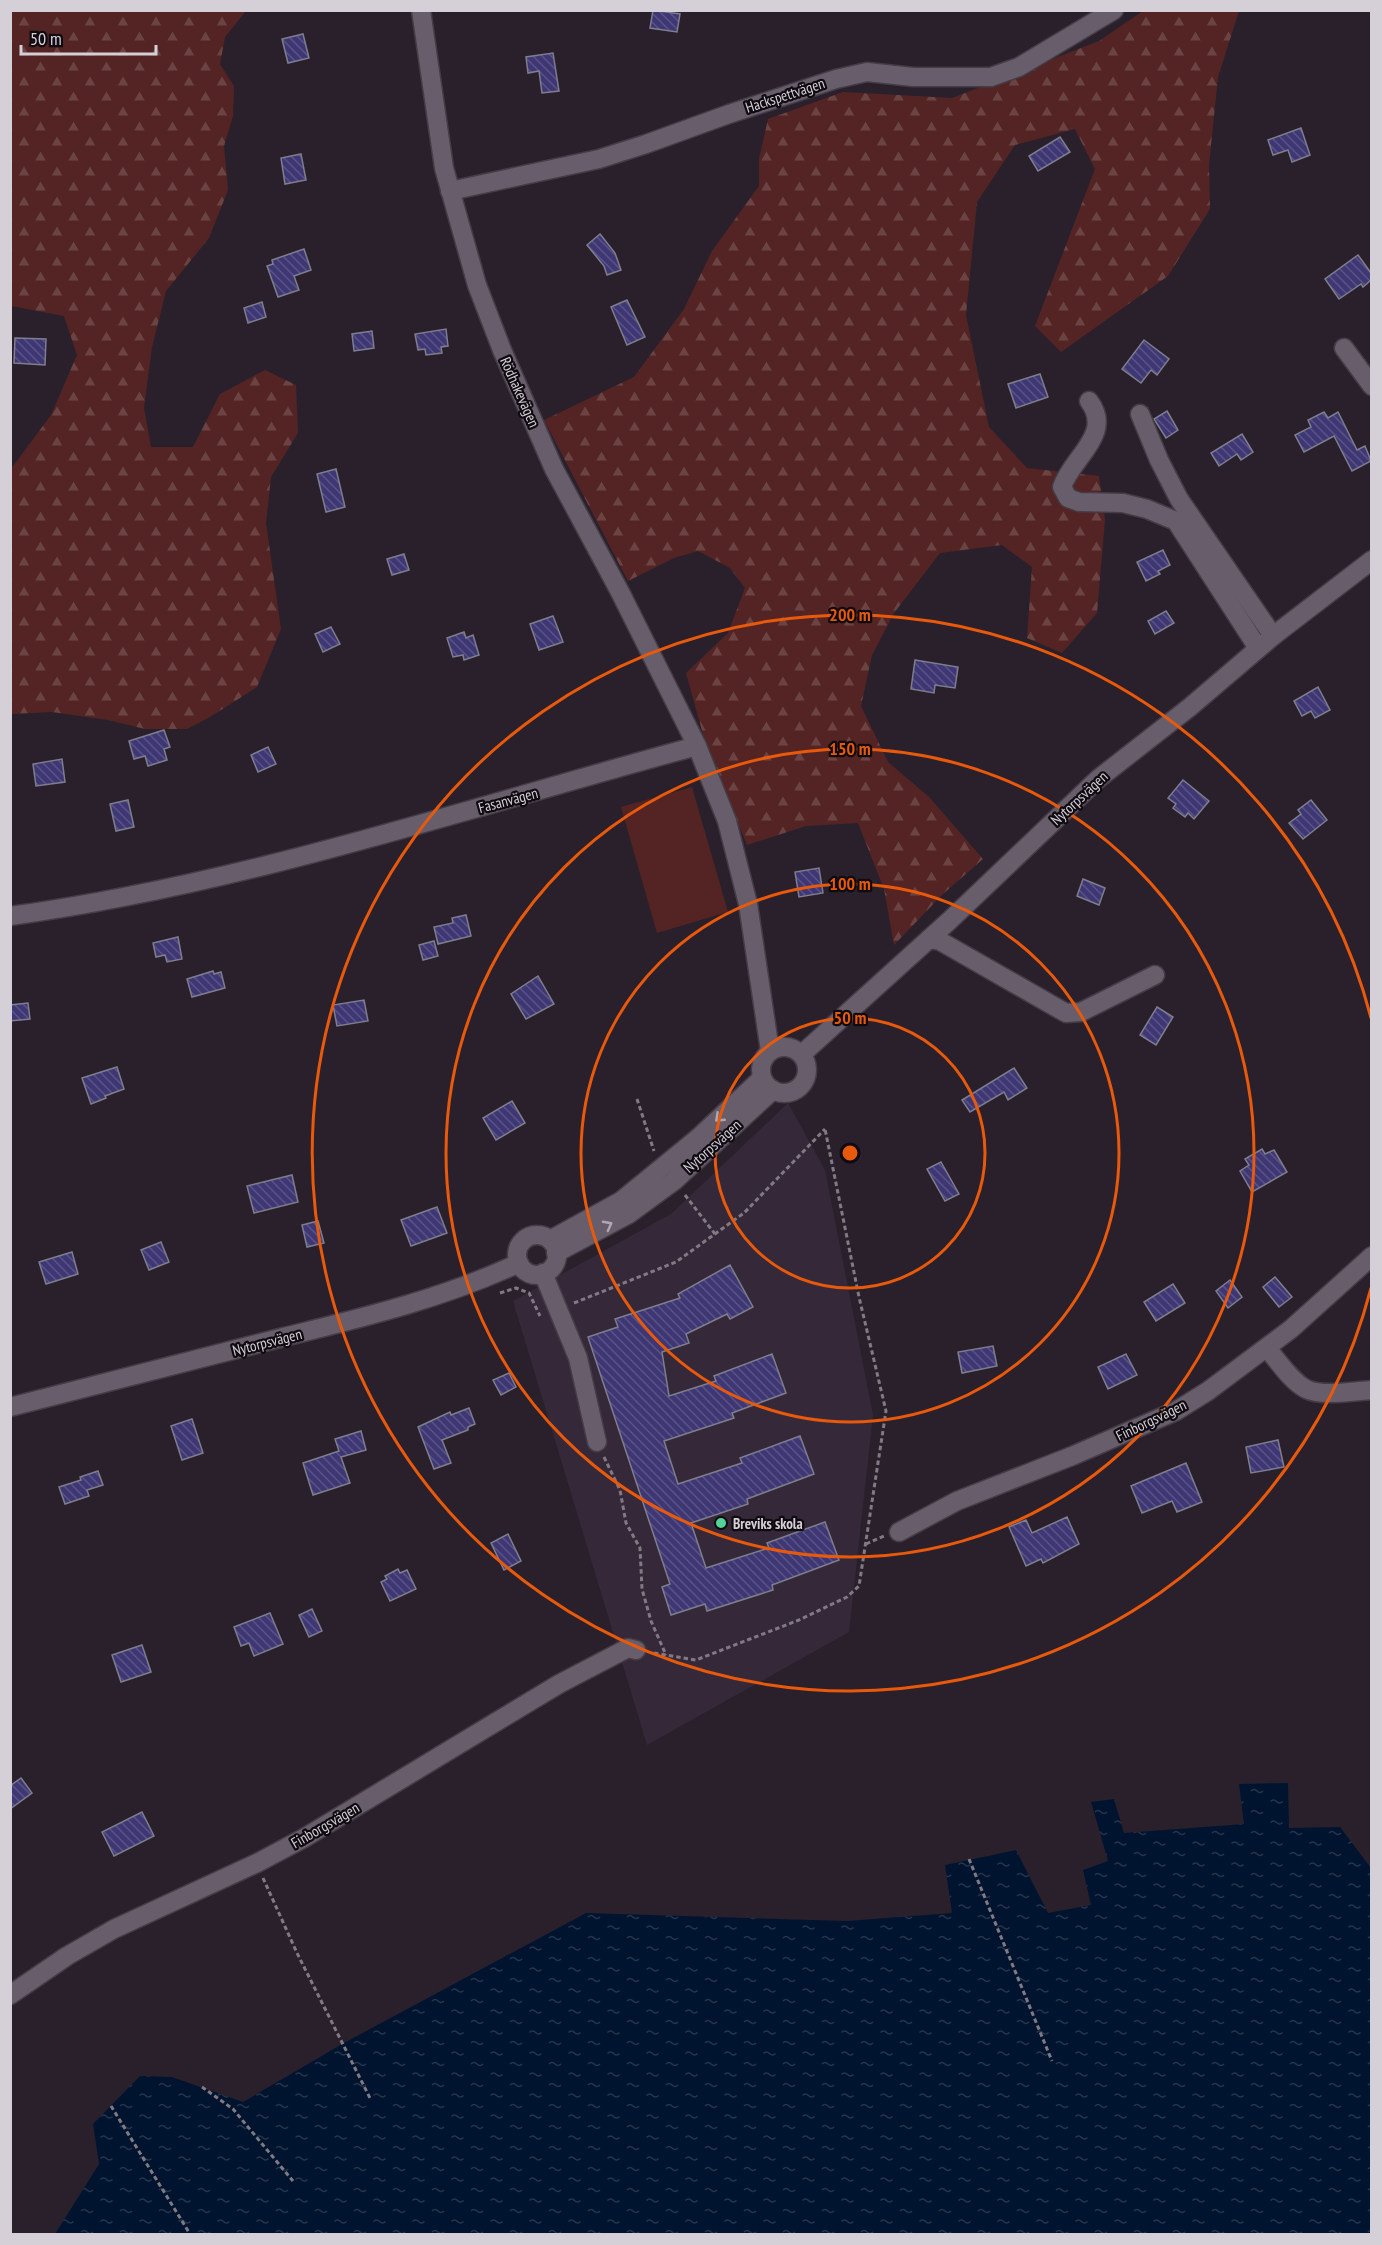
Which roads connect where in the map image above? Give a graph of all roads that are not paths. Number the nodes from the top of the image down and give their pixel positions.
1 (421, 10) edge
2 (1114, 10) edge
3 (450, 191) junction
4 (1344, 348) dead end
5 (1371, 386) edge
6 (1089, 401) dead end
7 (1140, 414) dead end
8 (1371, 560) edge
9 (1273, 636) junction
10 (1258, 648) junction
11 (697, 746) junction
12 (10, 916) edge
13 (929, 939) junction
14 (1155, 975) dead end
15 (770, 1051) junction
16 (802, 1054) junction
17 (768, 1084) junction
18 (553, 1246) junction
19 (1371, 1256) edge
20 (519, 1263) junction
21 (543, 1273) junction
22 (1267, 1348) junction
23 (1371, 1390) edge
24 (10, 1407) edge
25 (597, 1442) road end
26 (899, 1532) dead end
27 (636, 1650) road end
28 (10, 1995) edge

1 - 3 street, Rödhakevägen
2 - 3 street, Hackspettvägen
3 - 11 street, Rödhakevägen
4 - 5 street
6 - 10 street
7 - 9 street
8 - 9 street, Nytorpsvägen
9 - 10 street, Nytorpsvägen
10 - 13 street, Nytorpsvägen
11 - 12 street, Fasanvägen
11 - 15 street
13 - 14 street
13 - 16 street, Nytorpsvägen
15 - 16 street
15 - 17 street
16 - 17 street
17 - 18 street, Nytorpsvägen
18 - 20 street
18 - 21 street
19 - 22 street, Finborgsvägen
20 - 21 street
20 - 24 street, Nytorpsvägen
21 - 25 street
22 - 23 street
22 - 26 street, Finborgsvägen
27 - 28 street, Finborgsvägen

